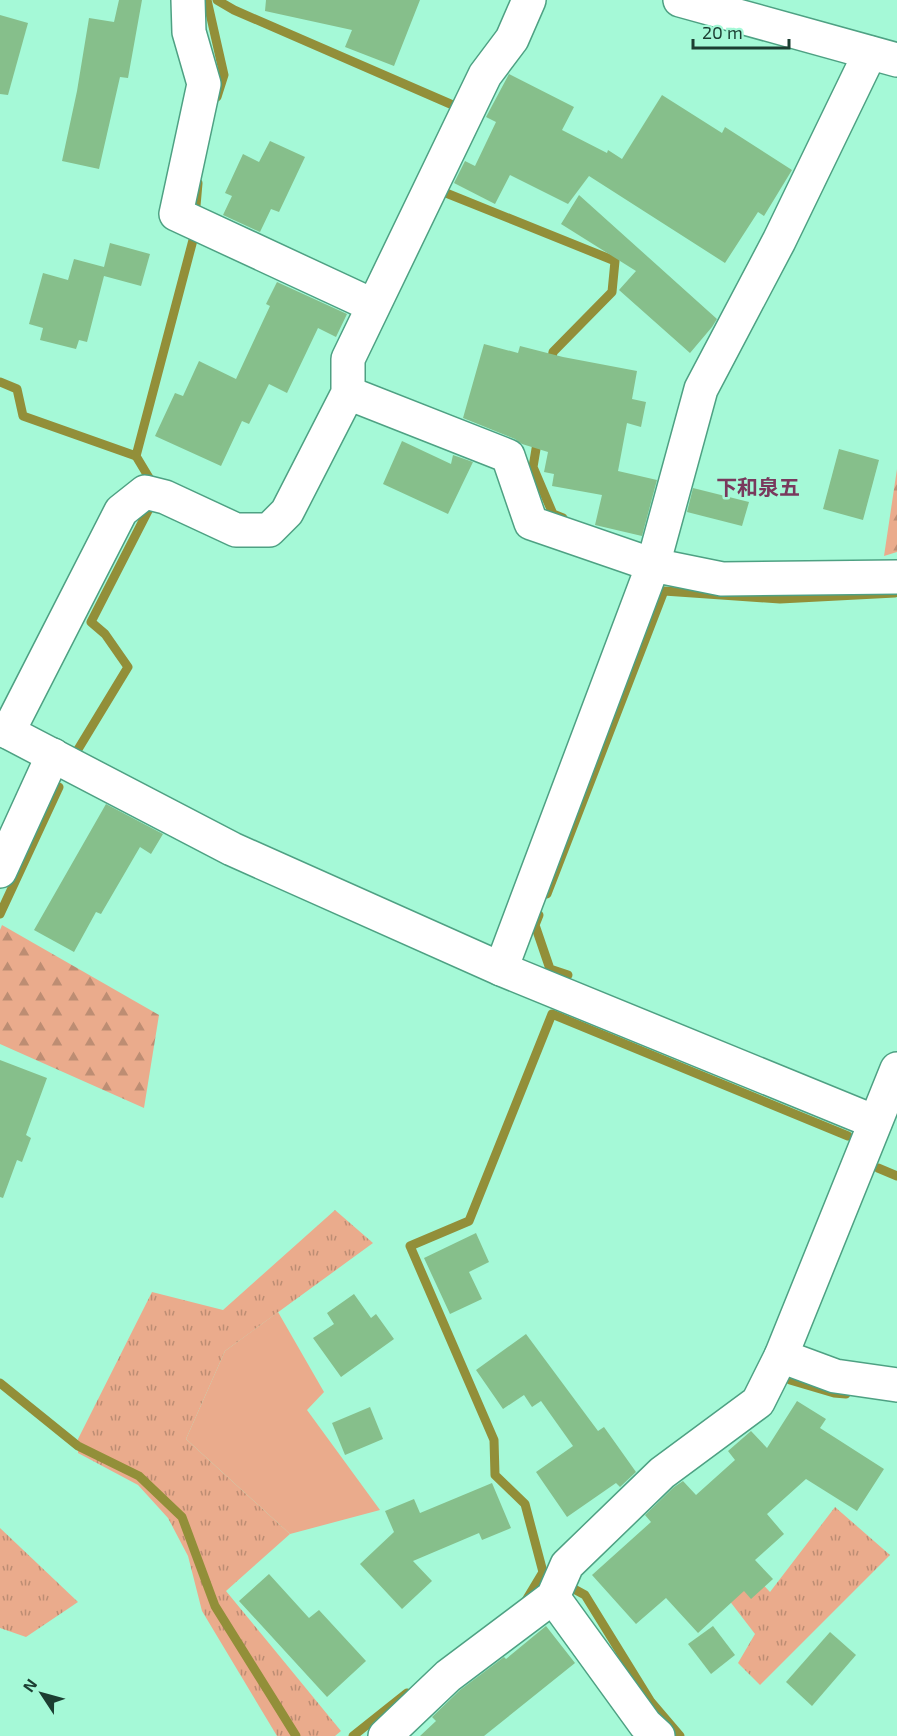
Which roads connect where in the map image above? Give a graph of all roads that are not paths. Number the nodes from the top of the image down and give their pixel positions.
1 (188, 0) edge
2 (528, 0) edge
3 (680, 0) edge
4 (884, 56) edge
5 (372, 305) junction
6 (348, 393) junction
7 (653, 565) junction
8 (897, 577) edge
9 (4, 730) edge
10 (52, 755) junction
11 (0, 871) edge
12 (501, 969) junction
13 (897, 1069) edge
14 (875, 1122) junction
15 (781, 1356) junction
16 (897, 1385) edge
17 (553, 1597) junction
18 (385, 1736) edge
19 (658, 1736) edge

1 - 5 street
2 - 5 street
3 - 4 street
4 - 7 street
5 - 6 street
6 - 7 street
6 - 9 street
7 - 8 street
7 - 12 street
9 - 10 street
10 - 11 street
10 - 12 street
12 - 14 street
13 - 14 street
14 - 15 street
15 - 16 street
15 - 17 street
17 - 18 street
17 - 19 street

